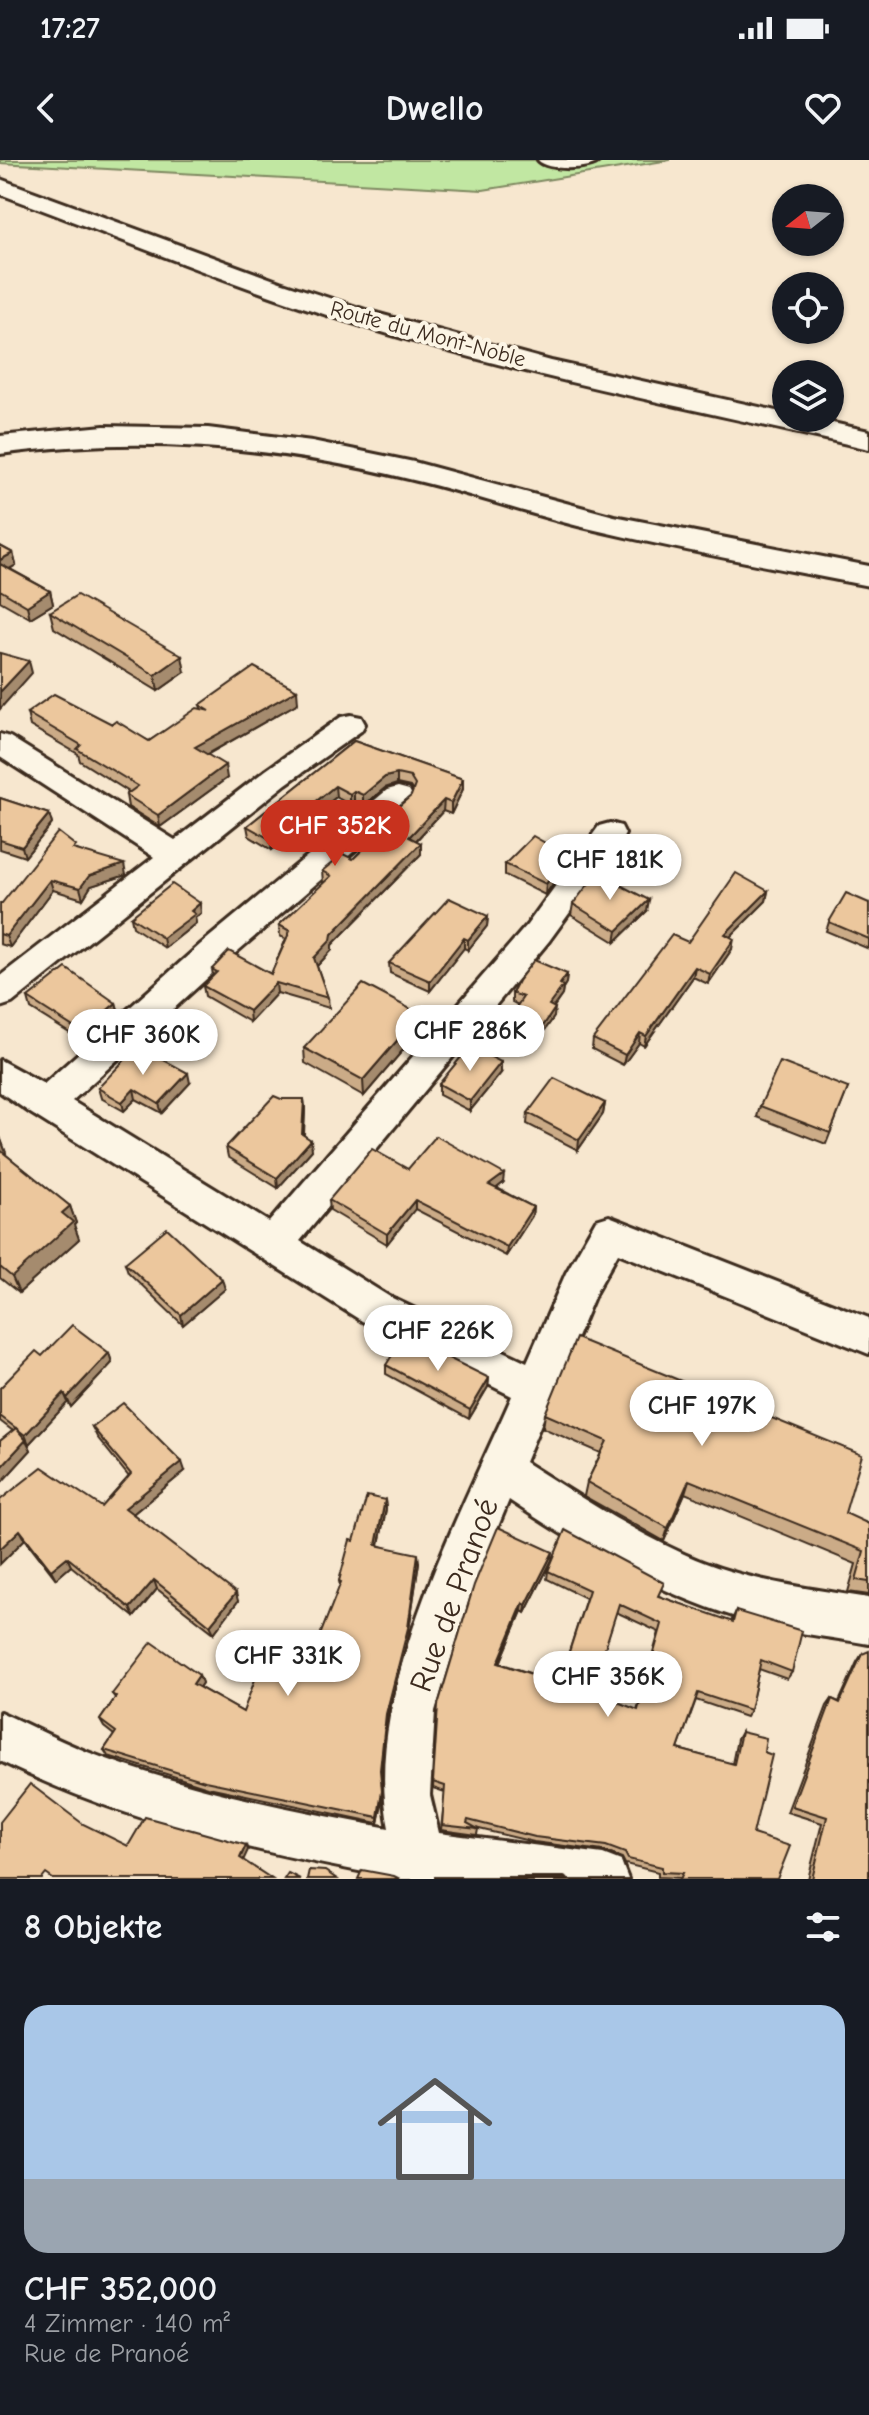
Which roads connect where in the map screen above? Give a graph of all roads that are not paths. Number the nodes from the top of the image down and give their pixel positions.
1 (549, 160) edge
2 (589, 160) edge
3 (0, 186) edge
4 (869, 440) edge
5 (0, 445) edge
6 (869, 576) edge
7 (351, 724) dead end
8 (0, 744) edge
9 (398, 797) dead end
10 (610, 834) dead end
11 (176, 856) junction
12 (4, 985) edge
13 (0, 1074) edge
14 (45, 1104) junction
15 (275, 1244) junction
16 (869, 1336) edge
17 (536, 1387) junction
18 (501, 1470) junction
19 (869, 1621) edge
20 (0, 1736) edge
21 (420, 1858) junction
22 (603, 1879) edge

1 - 2 street
3 - 4 street, Route du Mont-Noble
5 - 6 street
7 - 11 street
8 - 11 street
9 - 14 street
10 - 15 street
11 - 12 street
13 - 14 street
14 - 15 street
15 - 17 street
16 - 17 street, Rue de Pranoé
17 - 18 street, Rue de Pranoé
18 - 19 street
18 - 21 street, Rue de Pranoé
20 - 21 street
21 - 22 street

